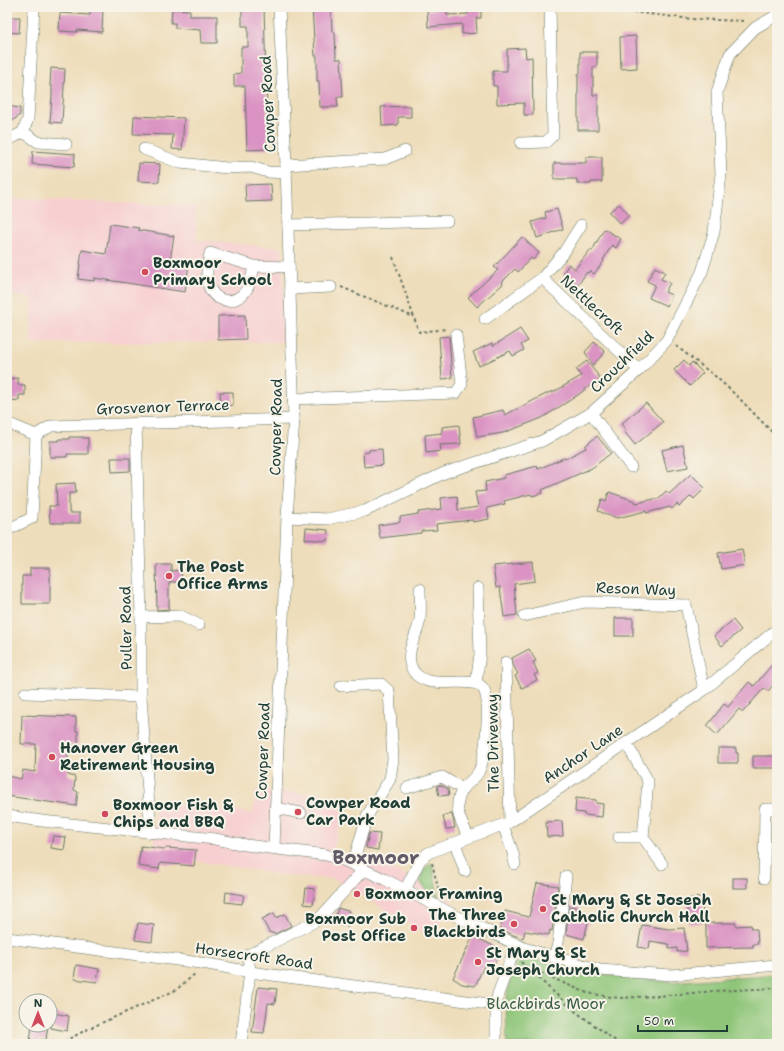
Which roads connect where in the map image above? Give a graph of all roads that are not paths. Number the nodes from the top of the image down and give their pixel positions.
1 (34, 7) edge
2 (279, 7) edge
3 (550, 7) edge
4 (777, 14) edge
5 (23, 132) junction
6 (7, 141) edge
7 (521, 143) dead end
8 (66, 144) dead end
9 (144, 149) dead end
10 (404, 151) dead end
11 (286, 169) junction
12 (447, 221) dead end
13 (288, 225) junction
14 (582, 225) dead end
15 (254, 266) junction
16 (289, 267) junction
17 (542, 278) junction
18 (331, 287) road end
19 (290, 289) junction
20 (486, 320) dead end
21 (456, 335) road end
22 (639, 370) junction
23 (294, 399) junction
24 (591, 413) junction
25 (294, 419) junction
26 (7, 423) edge
27 (136, 423) junction
28 (36, 435) junction
29 (631, 467) dead end
30 (287, 517) junction
31 (7, 529) edge
32 (478, 588) dead end
33 (420, 589) dead end
34 (524, 616) dead end
35 (141, 617) junction
36 (199, 625) dead end
37 (777, 629) edge
38 (506, 662) dead end
39 (476, 683) junction
40 (341, 686) dead end
41 (704, 690) junction
42 (26, 693) dead end
43 (141, 697) junction
44 (626, 743) junction
45 (407, 788) dead end
46 (463, 789) junction
47 (275, 808) junction
48 (777, 809) edge
49 (301, 813) dead end
50 (7, 816) edge
51 (506, 824) junction
52 (151, 832) junction
53 (469, 837) junction
54 (619, 837) dead end
55 (643, 837) junction
56 (455, 843) junction
57 (274, 848) junction
58 (515, 864) dead end
59 (662, 864) dead end
60 (358, 867) junction
61 (465, 871) dead end
62 (566, 876) dead end
63 (764, 878) dead end
64 (405, 890) junction
65 (7, 938) edge
66 (516, 945) junction
67 (554, 958) junction
68 (777, 965) edge
69 (250, 972) junction
70 (496, 1005) junction
71 (241, 1044) edge
72 (496, 1044) edge

1 - 5 street
2 - 11 street, Cowper Road
3 - 7 street
4 - 22 street, Crouchfield
5 - 6 street
5 - 8 street
9 - 11 street
10 - 11 street
11 - 13 street, Cowper Road
12 - 13 street
13 - 16 street, Cowper Road
14 - 17 street, Nettlecroft
15 - 15 street
15 - 16 street
16 - 19 street, Cowper Road
17 - 20 street, Nettlecroft
17 - 22 street, Nettlecroft
18 - 19 street
19 - 23 street, Cowper Road
21 - 23 street
22 - 24 street, Crouchfield
23 - 25 street, Cowper Road
24 - 29 street
24 - 30 street, Crouchfield
25 - 27 street, Grosvenor Terrace
25 - 30 street, Cowper Road
26 - 28 street
27 - 28 street, Grosvenor Terrace
27 - 35 street, Puller Road
28 - 31 street
30 - 47 street, Cowper Road
32 - 39 street
33 - 39 street
34 - 41 street, Reson Way
35 - 36 street
35 - 43 street, Puller Road
37 - 41 street, Anchor Lane
38 - 51 street, The Driveway
39 - 46 street
40 - 60 street
41 - 44 street, Anchor Lane
42 - 43 street
43 - 52 street, Puller Road
44 - 51 street, Anchor Lane
44 - 55 street
45 - 46 street
46 - 53 street
47 - 49 street
47 - 57 street, Cowper Road
48 - 63 street
50 - 52 street
51 - 53 street, Anchor Lane
51 - 58 street, The Driveway
52 - 57 street
53 - 56 street, Anchor Lane
54 - 55 street
55 - 59 street
56 - 61 street
56 - 64 street, Anchor Lane
57 - 60 street
60 - 64 street
60 - 69 street
62 - 67 street
64 - 66 street
65 - 69 street, Horsecroft Road
66 - 67 street
66 - 70 street
67 - 68 street
69 - 70 street, Horsecroft Road
69 - 71 street
70 - 72 street

